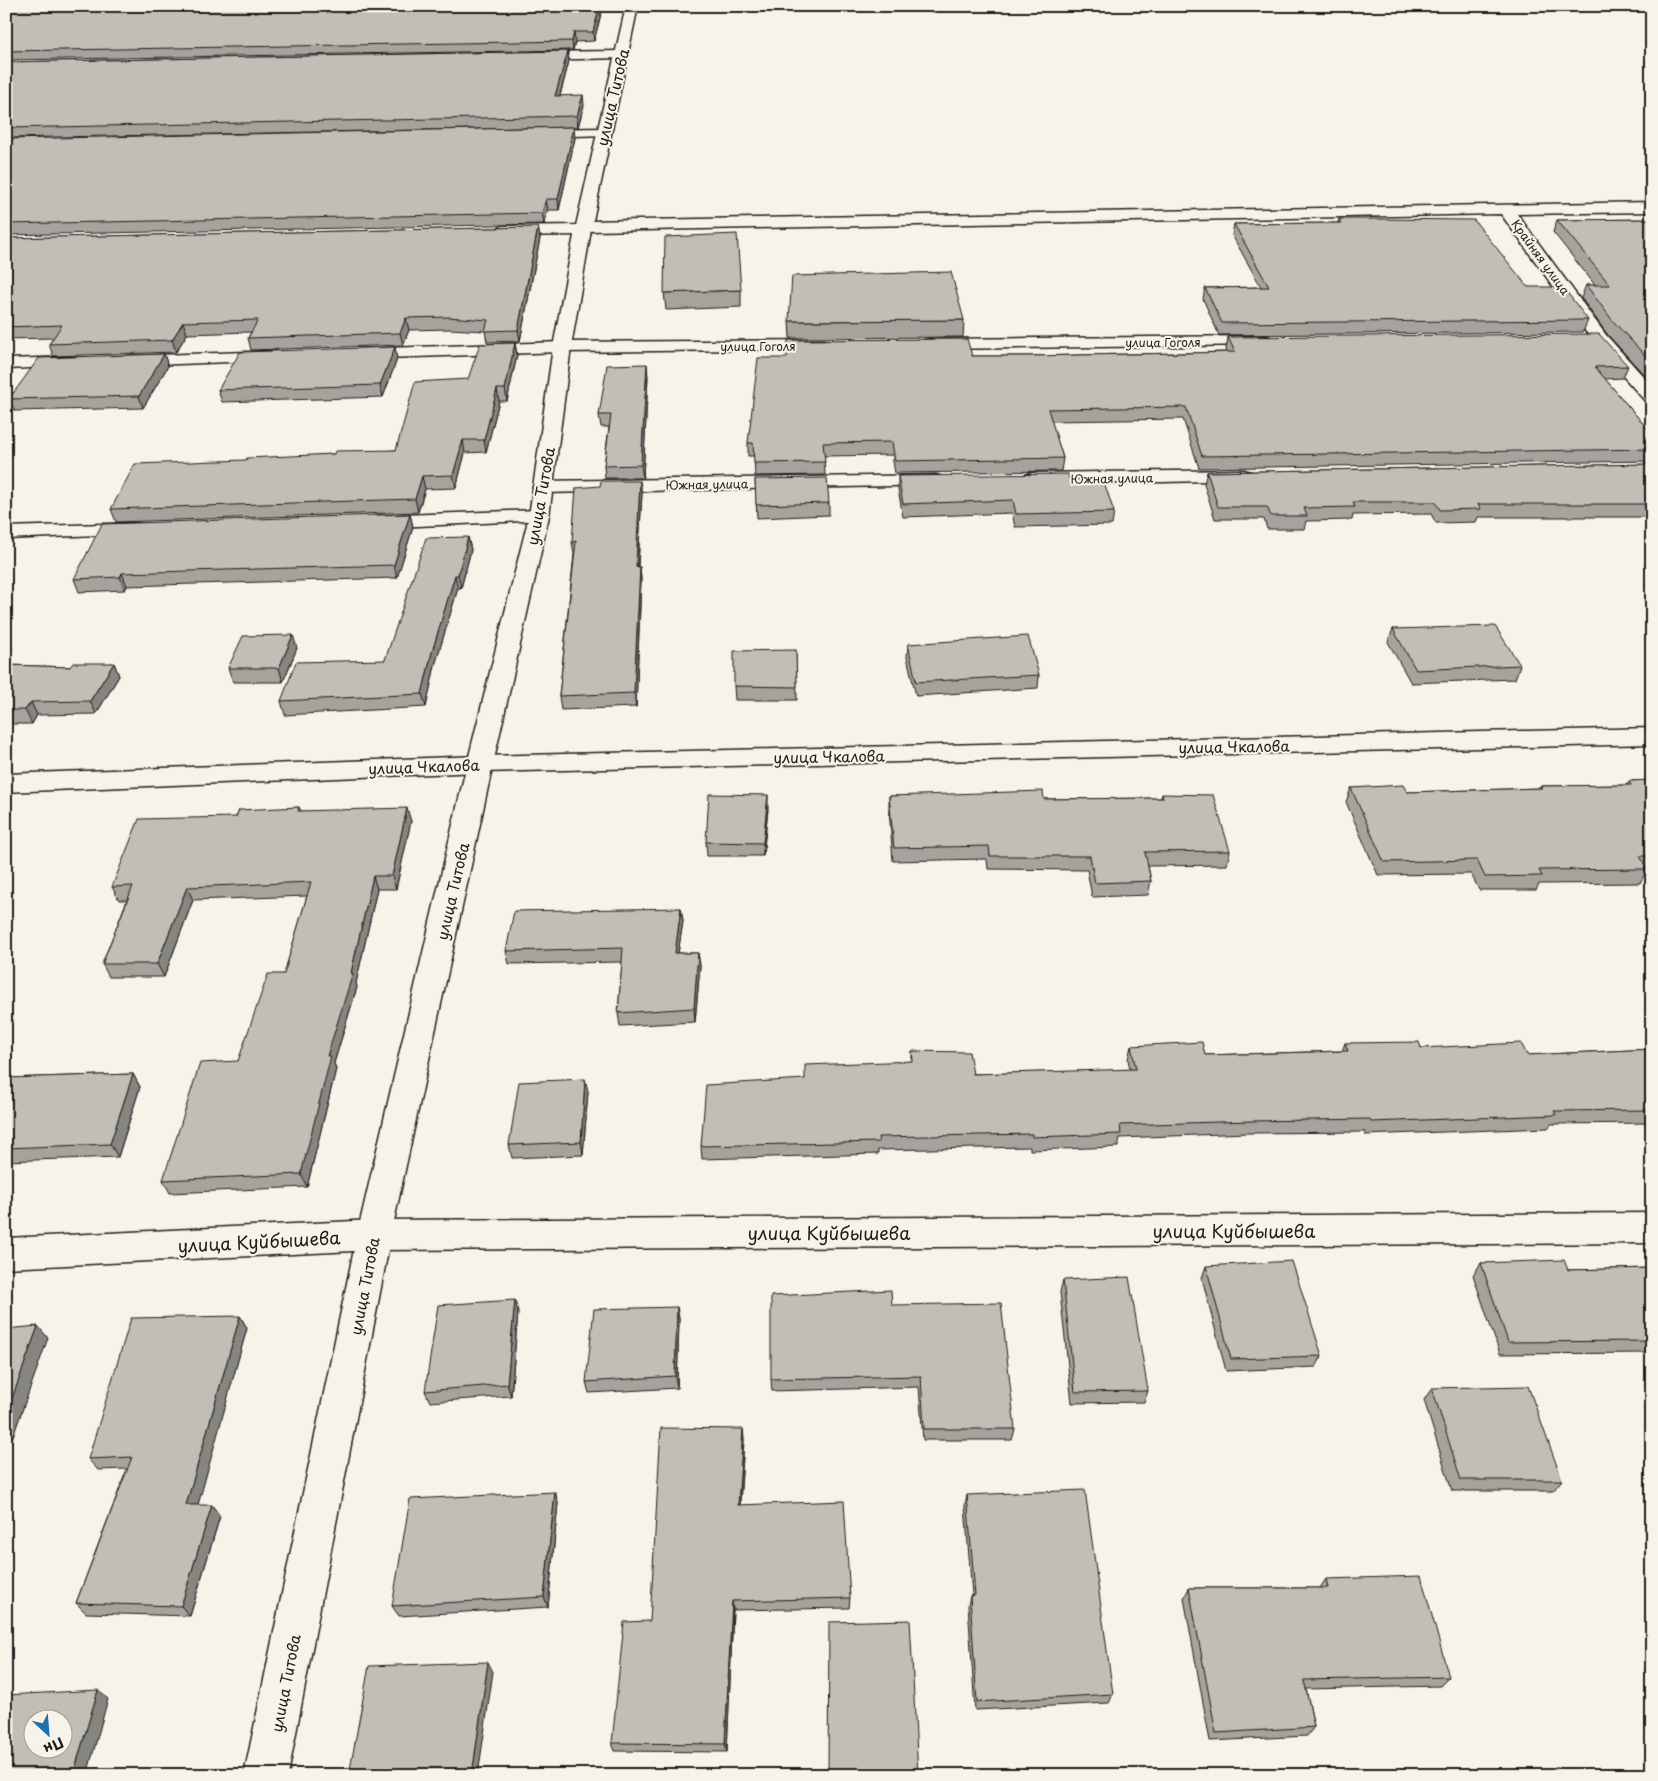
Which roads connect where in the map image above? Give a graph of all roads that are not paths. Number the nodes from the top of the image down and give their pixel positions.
1 (632, 6) edge
2 (621, 55) junction
3 (522, 56) edge
4 (604, 132) junction
5 (524, 134) edge
6 (1652, 207) edge
7 (1506, 210) junction
8 (584, 228) junction
9 (484, 232) edge
10 (1580, 339) edge
11 (1600, 339) junction
12 (1280, 341) edge
13 (912, 344) edge
14 (842, 345) edge
15 (562, 347) junction
16 (344, 354) edge
17 (294, 356) edge
18 (116, 361) edge
19 (86, 362) edge
20 (6, 364) edge
21 (1652, 397) edge
22 (1262, 475) edge
23 (1012, 479) edge
24 (952, 480) edge
25 (543, 487) junction
26 (539, 516) junction
27 (352, 522) edge
28 (154, 529) edge
29 (6, 534) edge
30 (1652, 736) edge
31 (480, 764) junction
32 (6, 783) edge
33 (1652, 1228) edge
34 (374, 1235) junction
35 (6, 1253) edge
36 (266, 1775) edge

1 - 2 street, улица Титова
2 - 3 street
2 - 4 street, улица Титова
4 - 5 street
4 - 8 street, улица Титова
6 - 7 street
7 - 8 street
7 - 11 street, Крайняя улица
8 - 9 street
8 - 15 street, улица Титова
10 - 11 street
11 - 21 street, Крайняя улица
12 - 13 street, улица Гоголя
14 - 15 street, улица Гоголя
15 - 16 street, улица Гоголя
15 - 25 street, улица Титова
17 - 18 street
19 - 20 street
22 - 23 street, Южная улица
24 - 25 street, Южная улица
25 - 26 street, улица Титова
26 - 27 street
26 - 31 street, улица Титова
28 - 29 street
30 - 31 street, улица Чкалова
31 - 32 street, улица Чкалова
31 - 34 street, улица Титова
33 - 34 street, улица Куйбышева
34 - 35 street, улица Куйбышева
34 - 36 street, улица Титова

